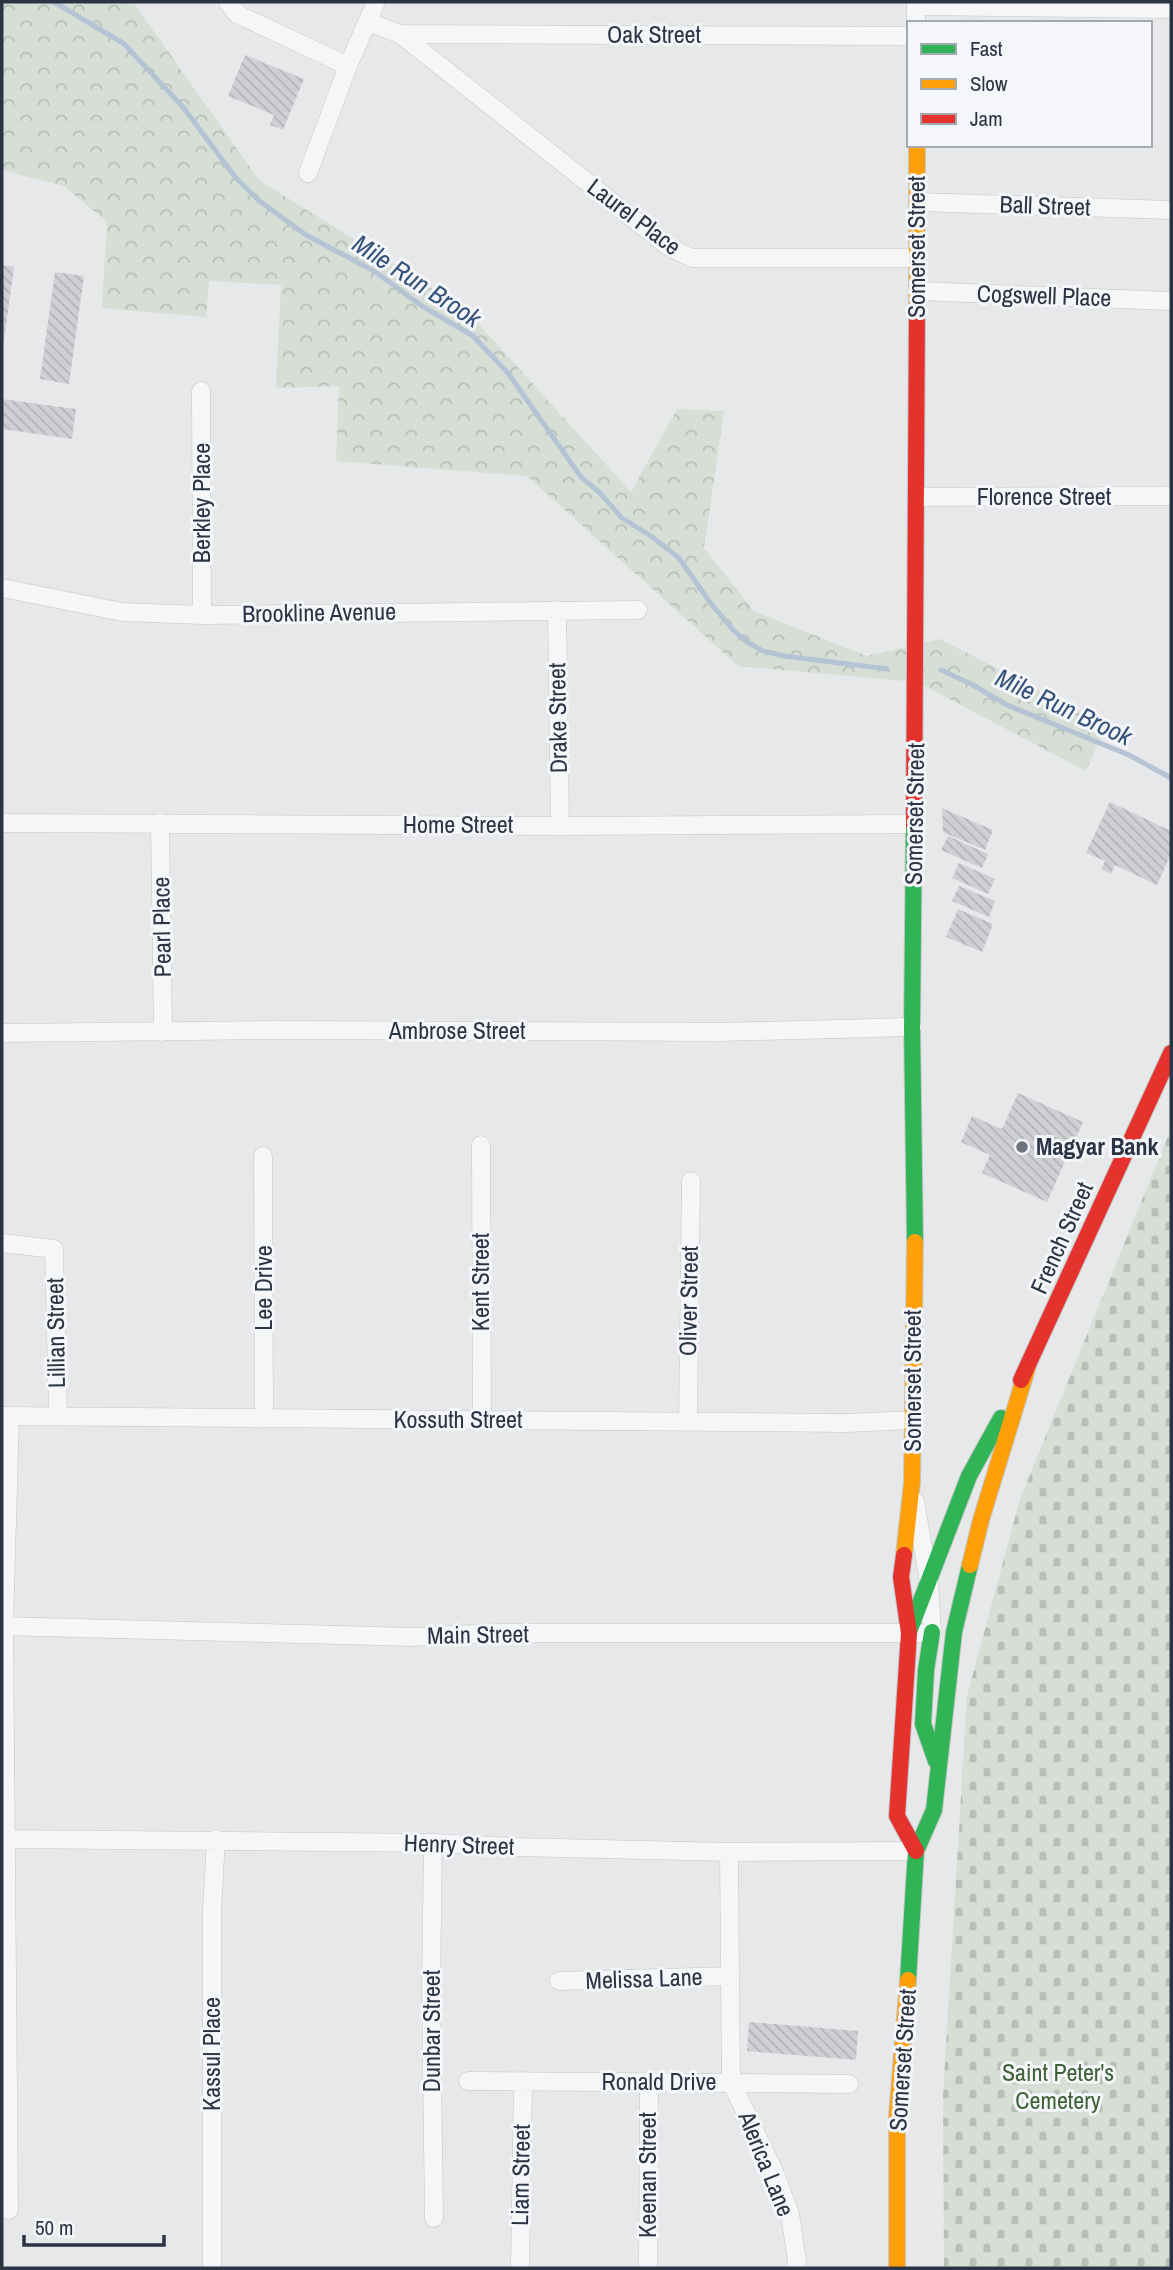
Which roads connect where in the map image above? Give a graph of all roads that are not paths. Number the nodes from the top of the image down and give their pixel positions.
1 (228, 2) edge
2 (376, 2) edge
3 (1171, 9) edge
4 (916, 10) edge
5 (368, 22) junction
6 (400, 34) junction
7 (907, 36) edge
8 (348, 66) junction
9 (917, 147) edge
10 (308, 173) dead end
11 (918, 202) junction
12 (1171, 209) edge
13 (917, 258) junction
14 (917, 292) junction
15 (1171, 301) edge
16 (201, 391) dead end
17 (1171, 496) edge
18 (917, 497) junction
19 (2, 588) edge
20 (557, 610) junction
21 (638, 610) dead end
22 (202, 615) junction
23 (2, 823) edge
24 (160, 823) junction
25 (915, 824) junction
26 (560, 826) junction
27 (912, 1027) junction
28 (163, 1032) junction
29 (2, 1033) edge
30 (1171, 1053) edge
31 (481, 1144) dead end
32 (263, 1156) dead end
33 (691, 1181) dead end
34 (2, 1243) edge
35 (1028, 1366) junction
36 (6, 1416) edge
37 (58, 1416) junction
38 (264, 1419) junction
39 (482, 1420) junction
40 (914, 1420) junction
41 (688, 1421) junction
42 (912, 1482) junction
43 (929, 1582) junction
44 (3, 1626) edge
45 (932, 1632) junction
46 (954, 1632) junction
47 (909, 1633) junction
48 (938, 1765) junction
49 (4, 1839) edge
50 (216, 1839) junction
51 (433, 1843) junction
52 (916, 1851) junction
53 (729, 1852) junction
54 (730, 1976) junction
55 (559, 1981) dead end
56 (468, 2081) dead end
57 (523, 2081) junction
58 (649, 2082) junction
59 (731, 2082) junction
60 (849, 2084) dead end
61 (9, 2210) dead end
62 (434, 2218) dead end
63 (212, 2268) edge
64 (520, 2268) edge
65 (648, 2268) edge
66 (796, 2268) edge
67 (897, 2268) edge

1 - 8 street
2 - 5 street
3 - 4 street
5 - 6 street
5 - 8 street
6 - 7 street, Oak Street
6 - 13 street, Laurel Place
8 - 10 street
9 - 11 main road, Somerset Street
11 - 12 street, Ball Street
11 - 13 main road, Somerset Street
13 - 14 main road, Somerset Street
14 - 15 street, Cogswell Place
14 - 18 main road, Somerset Street
16 - 22 street, Berkley Place
17 - 18 street, Florence Street
18 - 25 main road, Somerset Street
19 - 22 street, Brookline Avenue
20 - 21 street, Brookline Avenue
20 - 22 street, Brookline Avenue
20 - 26 street, Drake Street
23 - 24 street, Home Street
24 - 26 street, Home Street
24 - 28 street, Pearl Place
25 - 26 street, Home Street
25 - 27 main road, Somerset Street
27 - 28 street, Ambrose Street
27 - 40 main road, Somerset Street
28 - 29 street, Ambrose Street
30 - 35 main road, French Street
31 - 39 street, Kent Street
32 - 38 street, Lee Drive
33 - 41 street, Oliver Street
34 - 37 street, Lillian Street
35 - 43 main road, French Street
35 - 46 main road, French Street
36 - 37 street, Kossuth Street
36 - 44 street
37 - 38 street, Kossuth Street
38 - 39 street, Kossuth Street
39 - 41 street, Kossuth Street
40 - 41 street, Kossuth Street
40 - 42 main road, Somerset Street
42 - 43 street, Somerset Street
42 - 47 main road, Somerset Street
43 - 45 street, Somerset Street
43 - 47 main road, French Street
44 - 47 street, Main Street
44 - 49 street
45 - 46 street, Main Street
45 - 47 street, Main Street
45 - 48 main road
46 - 48 main road, Somerset Street
47 - 52 main road, Somerset Street
48 - 52 main road, Somerset Street
49 - 50 street, Henry Street
49 - 61 street
50 - 51 street, Henry Street
50 - 63 street, Kassul Place
51 - 53 street, Henry Street
51 - 62 street, Dunbar Street
52 - 53 street, Henry Street
52 - 67 main road, Somerset Street
53 - 54 street, Melissa Lane
54 - 55 street, Melissa Lane
54 - 59 street, Alerica Lane
56 - 57 street, Ronald Drive
57 - 58 street, Ronald Drive
57 - 64 street, Liam Street
58 - 59 street, Ronald Drive
58 - 65 street, Keenan Street
59 - 60 street, Ronald Drive
59 - 66 street, Alerica Lane

